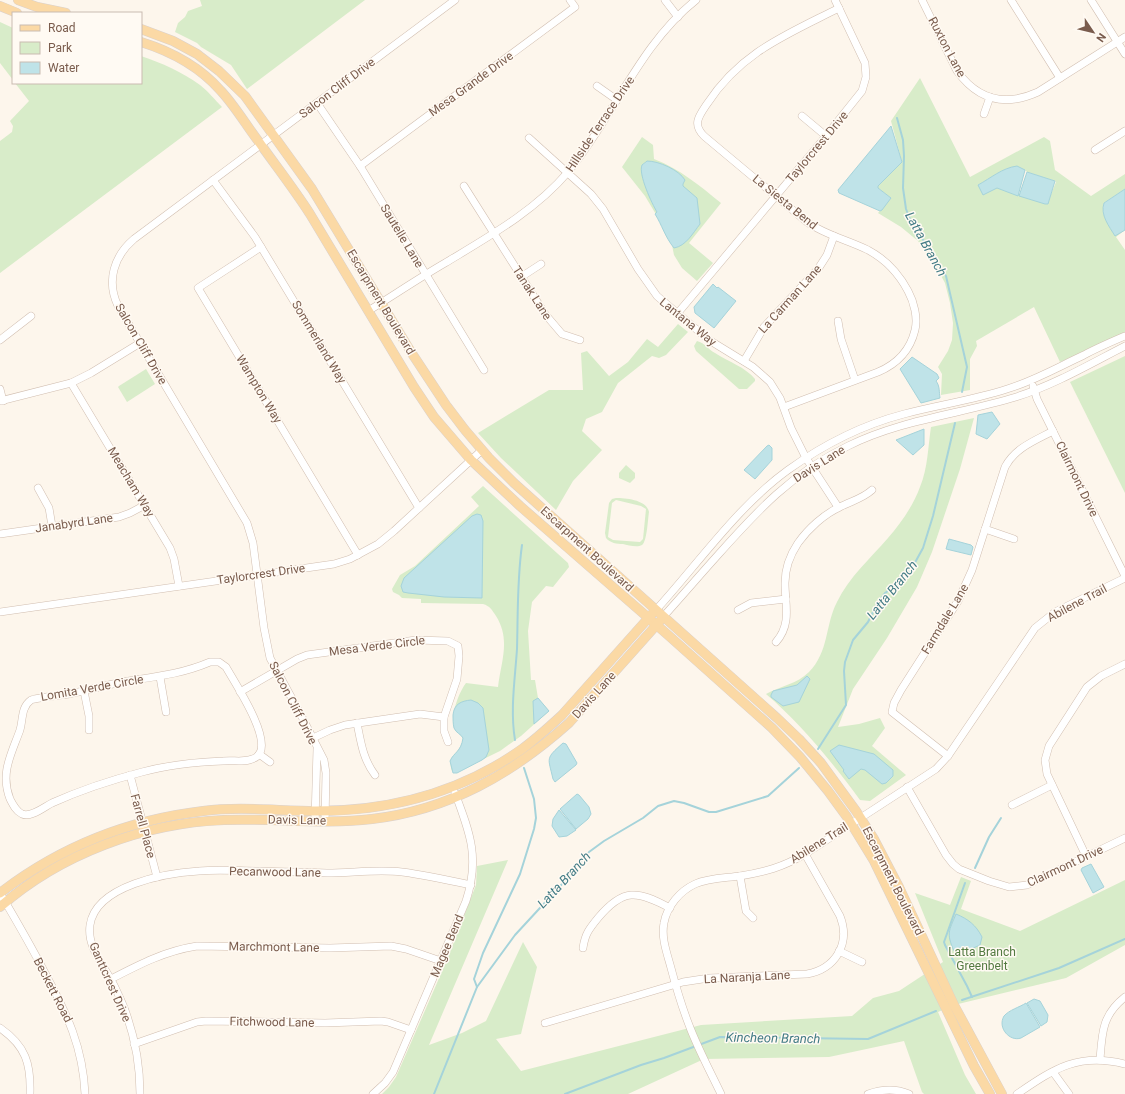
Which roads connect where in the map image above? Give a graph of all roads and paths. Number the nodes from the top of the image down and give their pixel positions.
1 (18, 0) edge
2 (455, 0) edge
3 (570, 0) edge
4 (665, 0) edge
5 (696, 0) edge
6 (835, 0) edge
7 (922, 0) edge
8 (1011, 0) edge
9 (1091, 0) edge
10 (0, 6) edge
11 (839, 8) junction
12 (15, 12) edge
13 (61, 12) edge
14 (678, 17) junction
15 (142, 29) edge
16 (1125, 37) edge
17 (142, 42) edge
18 (1117, 42) junction
19 (1125, 54) edge
20 (1060, 78) junction
21 (597, 86) dead end
22 (990, 97) junction
23 (617, 100) junction
24 (317, 104) junction
25 (984, 114) dead end
26 (802, 116) dead end
27 (1125, 131) edge
28 (274, 135) junction
29 (826, 136) junction
30 (529, 138) dead end
31 (261, 145) junction
32 (1095, 150) dead end
33 (360, 166) junction
34 (568, 172) junction
35 (213, 180) junction
36 (464, 186) dead end
37 (776, 196) junction
38 (494, 233) junction
39 (834, 236) junction
40 (261, 247) junction
41 (541, 264) dead end
42 (425, 275) junction
43 (521, 277) junction
44 (382, 302) junction
45 (368, 310) junction
46 (677, 314) junction
47 (31, 316) dead end
48 (838, 321) dead end
49 (1125, 336) edge
50 (0, 340) edge
51 (580, 340) dead end
52 (140, 343) junction
53 (1125, 346) edge
54 (744, 361) junction
55 (484, 370) dead end
56 (855, 380) junction
57 (1031, 380) junction
58 (71, 383) junction
59 (0, 389) edge
60 (1034, 391) junction
61 (2, 401) edge
62 (784, 407) junction
63 (1053, 431) junction
64 (482, 450) junction
65 (806, 458) junction
66 (471, 460) junction
67 (811, 467) junction
68 (38, 488) dead end
69 (872, 490) dead end
70 (144, 505) junction
71 (838, 507) junction
72 (419, 508) junction
73 (52, 526) junction
74 (985, 529) junction
75 (0, 534) edge
76 (1014, 539) dead end
77 (358, 555) junction
78 (257, 574) junction
79 (1125, 577) edge
80 (179, 586) junction
81 (786, 599) junction
82 (656, 610) junction
83 (738, 610) dead end
84 (0, 612) edge
85 (663, 617) junction
86 (648, 618) junction
87 (656, 625) junction
88 (776, 642) dead end
89 (1125, 664) edge
90 (276, 671) junction
91 (160, 677) junction
92 (84, 691) junction
93 (240, 692) junction
94 (767, 709) junction
95 (166, 712) dead end
96 (444, 717) junction
97 (759, 717) junction
98 (357, 723) junction
99 (89, 730) dead end
100 (313, 738) junction
101 (448, 742) dead end
102 (317, 749) junction
103 (260, 754) junction
104 (948, 756) junction
105 (270, 762) dead end
106 (375, 774) dead end
107 (130, 775) junction
108 (1052, 786) junction
109 (452, 787) junction
110 (907, 787) junction
111 (456, 796) junction
112 (1012, 805) dead end
113 (316, 811) junction
114 (326, 811) junction
115 (860, 818) junction
116 (315, 821) junction
117 (325, 821) junction
118 (142, 822) junction
119 (851, 824) junction
120 (145, 832) junction
121 (1125, 838) edge
122 (805, 854) junction
123 (1086, 856) junction
124 (740, 876) junction
125 (157, 877) junction
126 (471, 885) junction
127 (0, 893) edge
128 (3, 905) edge
129 (670, 908) junction
130 (92, 917) joint
131 (753, 918) dead end
132 (583, 948) dead end
133 (839, 951) junction
134 (441, 961) junction
135 (862, 962) dead end
136 (111, 980) junction
137 (675, 984) junction
138 (1125, 997) edge
139 (545, 1023) dead end
140 (0, 1028) edge
141 (411, 1030) junction
142 (134, 1044) junction
143 (1100, 1060) junction
144 (1125, 1064) edge
145 (1053, 1072) junction
146 (30, 1094) edge
147 (85, 1094) edge
148 (140, 1094) edge
149 (373, 1094) edge
150 (721, 1094) edge
151 (868, 1094) edge
152 (909, 1094) edge
153 (990, 1094) edge
154 (1002, 1094) edge
155 (1017, 1094) edge
156 (1069, 1094) edge

1 - 13 main road
2 - 24 street, Salcon Cliff Drive
3 - 33 street, Mesa Grande Drive
4 - 14 street
5 - 14 street, Hillside Terrace Drive
6 - 11 street, Taylorcrest Drive
7 - 22 street, Ruxton Lane
8 - 20 street
9 - 18 street
10 - 12 main road
11 - 29 street, Taylorcrest Drive
11 - 37 street, La Siesta Bend
14 - 23 street, Hillside Terrace Drive
15 - 28 main road, Escarpment Boulevard
16 - 18 street, Ruxton Lane
17 - 31 main road, Escarpment Boulevard
18 - 19 street
18 - 20 street, Ruxton Lane
20 - 22 street, Ruxton Lane
21 - 23 street
22 - 25 street
23 - 34 street, Hillside Terrace Drive
24 - 28 street, Salcon Cliff Drive
24 - 33 street, Sautelle Lane
26 - 29 street
27 - 32 street
28 - 31 street, Salcon Cliff Drive
28 - 44 main road, Escarpment Boulevard
29 - 37 street, Taylorcrest Drive
30 - 34 street, Lantana Way
31 - 35 street, Salcon Cliff Drive
31 - 45 main road, Escarpment Boulevard
33 - 42 street, Sautelle Lane
34 - 38 street, Hillside Terrace Drive
34 - 46 street, Lantana Way
35 - 40 street, Sommerland Way
35 - 52 street, Salcon Cliff Drive
36 - 38 street, Tanak Lane
37 - 39 street, La Siesta Bend
37 - 46 street, Taylorcrest Drive
38 - 42 street, Hillside Terrace Drive
38 - 43 street, Tanak Lane
39 - 54 street, La Carman Lane
39 - 56 street, La Siesta Bend
40 - 72 street, Sommerland Way
40 - 77 street, Wampton Way
41 - 43 street
42 - 44 street, Hillside Terrace Drive
42 - 55 street, Sautelle Lane
43 - 51 street, Tanak Lane
44 - 45 street, Hillside Terrace Drive
44 - 64 main road, Escarpment Boulevard
45 - 66 main road, Escarpment Boulevard
46 - 54 street, Lantana Way
47 - 50 street
48 - 56 street
49 - 57 street, Davis Lane
52 - 58 street
52 - 78 street, Salcon Cliff Drive
53 - 60 street, Davis Lane
54 - 62 street, Lantana Way
56 - 62 street, La Siesta Bend
57 - 60 street, Clairmont Drive
57 - 65 street, Davis Lane
58 - 61 street
58 - 70 street, Meacham Way
59 - 61 street
60 - 63 street, Clairmont Drive
60 - 67 street, Davis Lane
62 - 65 street, Lantana Way
63 - 74 street, Farmdale Lane
63 - 79 street, Clairmont Drive
64 - 66 street, Taylorcrest Drive
64 - 82 main road, Escarpment Boulevard
65 - 67 street, Lantana Way
65 - 82 street, Davis Lane
66 - 72 street, Taylorcrest Drive
66 - 86 main road, Escarpment Boulevard
67 - 71 street, Lantana Way
67 - 85 street, Davis Lane
68 - 73 street
69 - 71 street
70 - 73 street, Janabyrd Lane
70 - 80 street, Meacham Way
71 - 81 street
72 - 77 street, Taylorcrest Drive
73 - 75 street, Janabyrd Lane
74 - 76 street
74 - 104 street, Farmdale Lane
77 - 78 street, Taylorcrest Drive
78 - 80 street, Taylorcrest Drive
78 - 90 street, Salcon Cliff Drive
79 - 104 street, Abilene Trail
80 - 84 street, Taylorcrest Drive
81 - 83 street
81 - 88 street
82 - 85 main road, Escarpment Boulevard
82 - 86 main road, Davis Lane
85 - 87 main road, Davis Lane
85 - 94 main road, Escarpment Boulevard
86 - 87 main road, Escarpment Boulevard
86 - 109 main road, Davis Lane
87 - 97 main road, Escarpment Boulevard
87 - 111 main road, Davis Lane
89 - 108 street
90 - 93 street, Mesa Verde Circle
90 - 96 street, Mesa Verde Circle
90 - 100 street, Salcon Cliff Drive
91 - 92 street, Lomita Verde Circle
91 - 93 street, Lomita Verde Circle
91 - 95 street
92 - 99 street
92 - 107 street, Lomita Verde Circle
93 - 103 street, Lomita Verde Circle
94 - 97 main road
94 - 115 main road, Escarpment Boulevard
96 - 98 street
96 - 101 street
97 - 119 main road, Escarpment Boulevard
98 - 100 street
98 - 106 street
100 - 102 street, Salcon Cliff Drive
102 - 113 street, Salcon Cliff Drive
102 - 114 street, Salcon Cliff Drive
103 - 105 street
103 - 107 street, Lomita Verde Circle
104 - 110 street, Abilene Trail
107 - 118 street, Farrell Place
108 - 112 street
108 - 123 street
109 - 111 street, Magee Bend
109 - 114 main road, Davis Lane
110 - 115 street, Abilene Trail
110 - 123 street, Clairmont Drive
111 - 117 main road, Davis Lane
111 - 126 street, Magee Bend
113 - 114 main road, Davis Lane
113 - 116 street, Salcon Cliff Drive
113 - 118 main road, Davis Lane
114 - 117 street, Salcon Cliff Drive
115 - 119 street, Abilene Trail
115 - 154 main road, Escarpment Boulevard
116 - 117 main road, Davis Lane
116 - 120 main road, Davis Lane
118 - 120 street, Farrell Place
118 - 127 main road, Davis Lane
119 - 122 street, Abilene Trail
119 - 153 main road, Escarpment Boulevard
120 - 125 street, Farrell Place
120 - 128 main road, Davis Lane
121 - 123 street, Clairmont Drive
122 - 124 street, Abilene Trail
122 - 133 street, La Naranja Lane
124 - 129 street, Abilene Trail
124 - 131 street
125 - 126 street, Pecanwood Lane
125 - 130 street, Pecanwood Lane
126 - 134 street, Magee Bend
127 - 128 street, Beckett Road
128 - 147 street, Beckett Road
129 - 132 street
129 - 137 street, Abilene Trail
130 - 136 street, Ganttcrest Drive
133 - 135 street
133 - 137 street, La Naranja Lane
134 - 136 street, Marchmont Lane
134 - 141 street, Magee Bend
136 - 142 street, Ganttcrest Drive
137 - 139 street, La Naranja Lane
137 - 150 street, Abilene Trail
138 - 143 street
140 - 146 street
141 - 142 street, Fitchwood Lane
141 - 149 street, Magee Bend
142 - 148 street, Ganttcrest Drive
143 - 144 street
143 - 145 street
145 - 155 street
145 - 156 street
151 - 152 street

